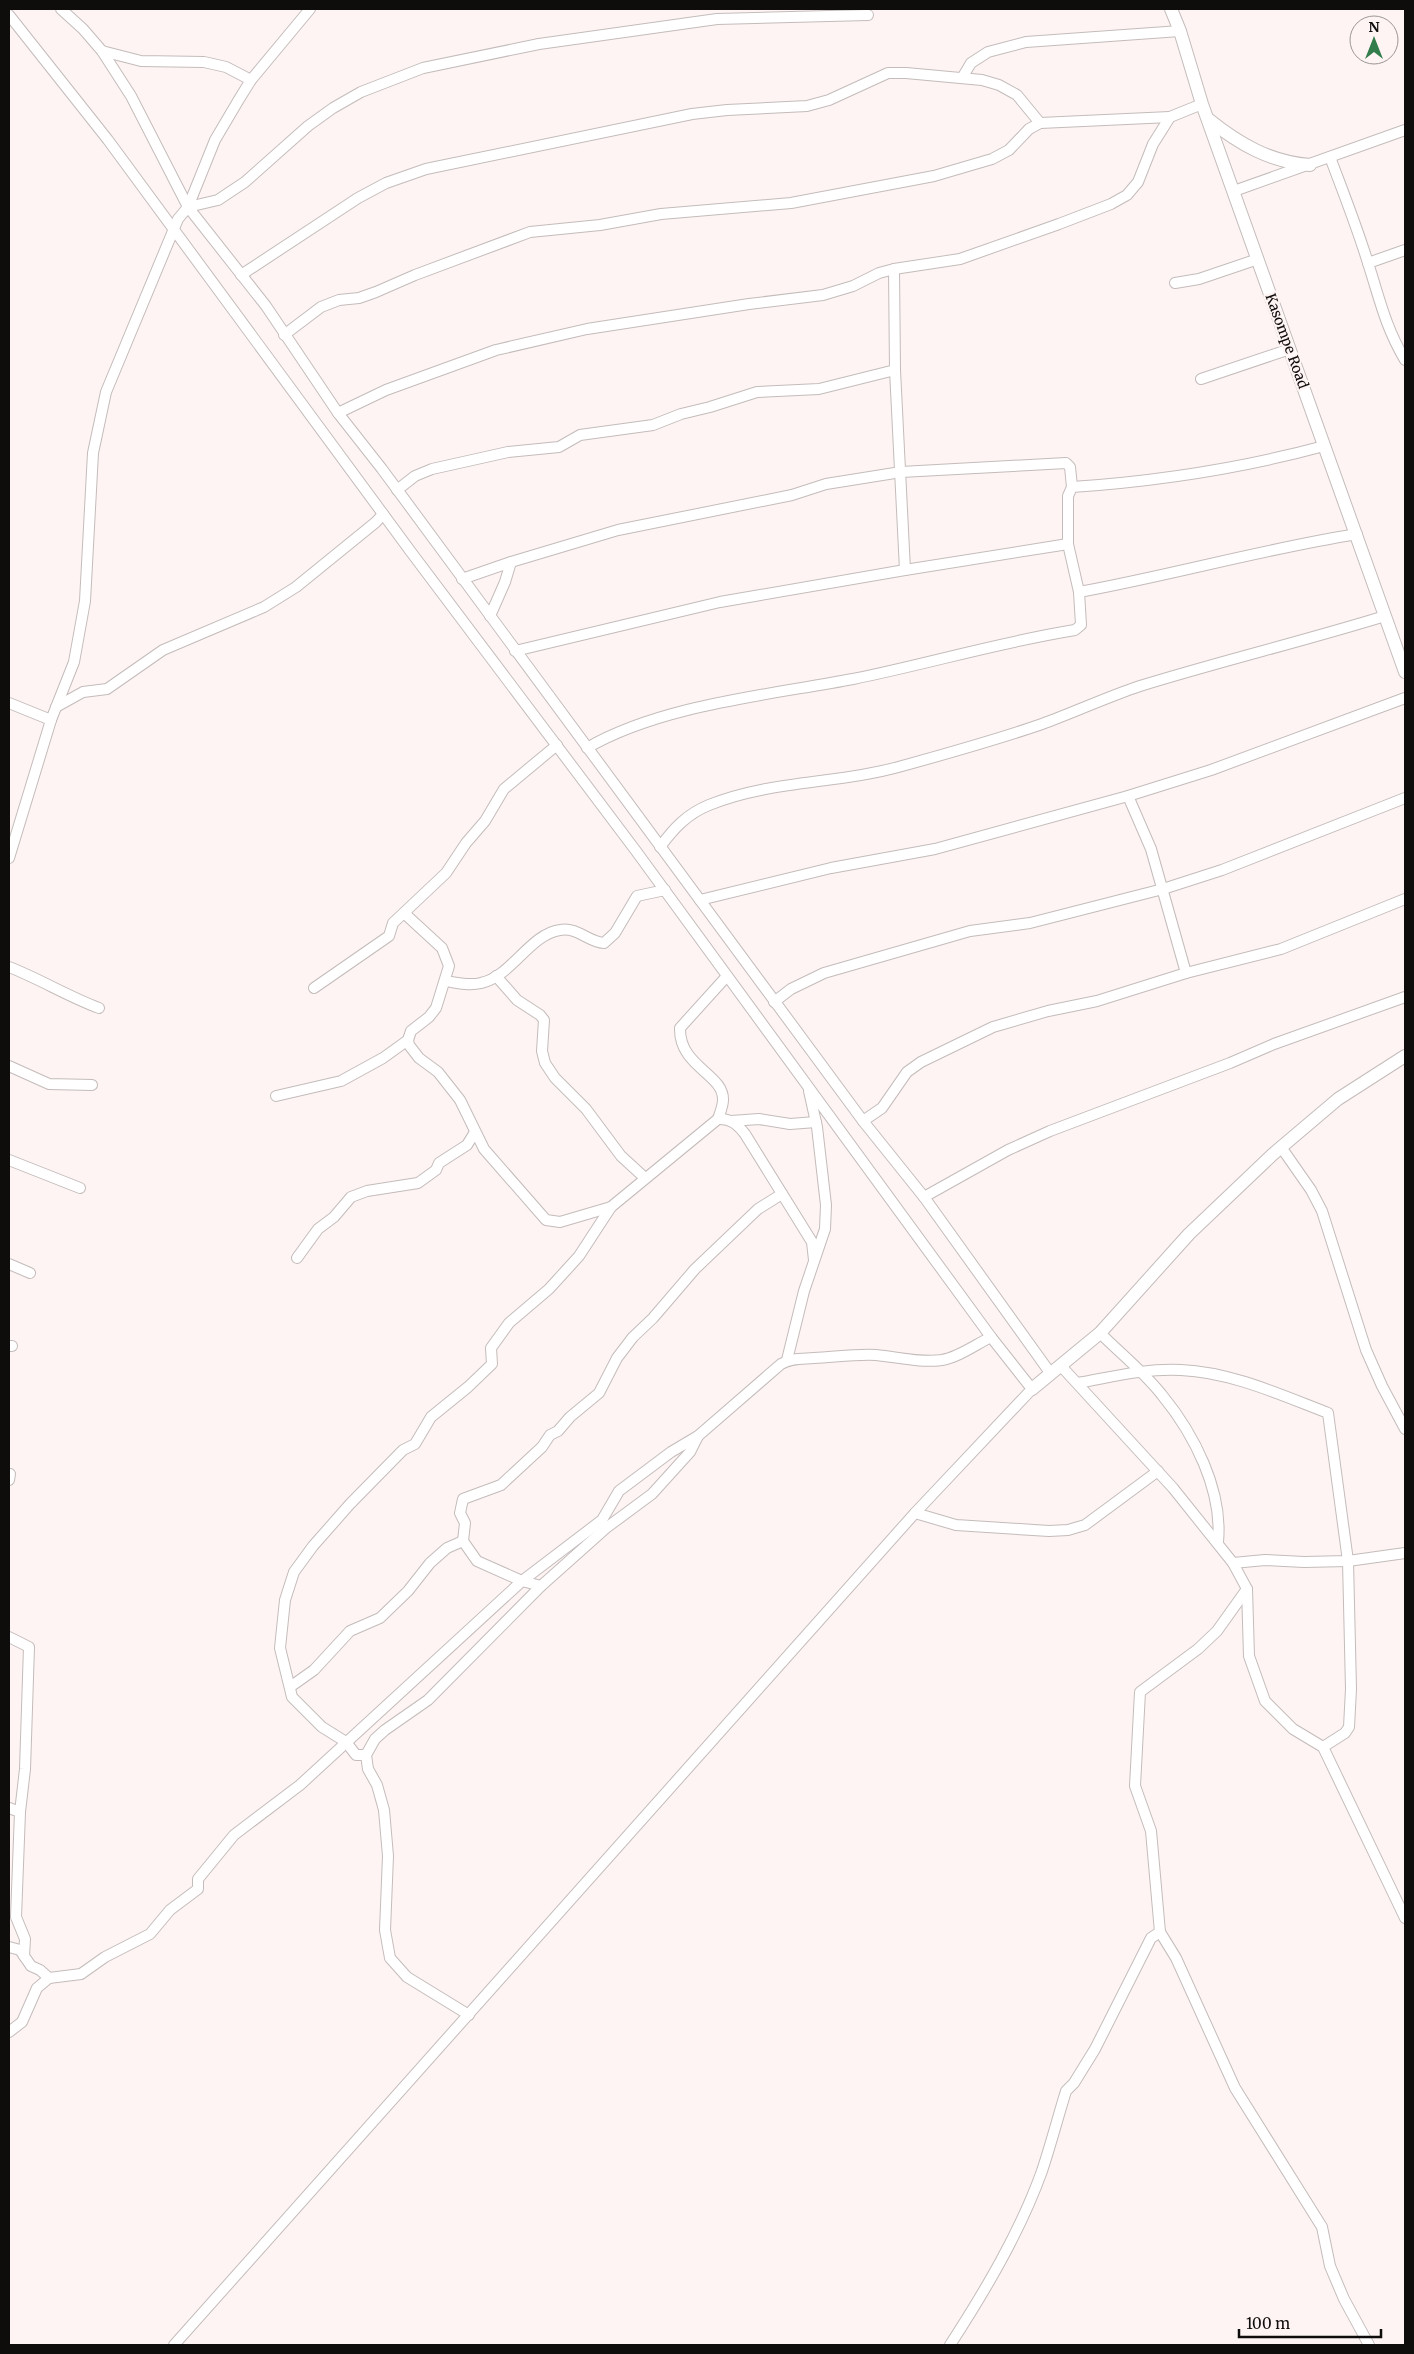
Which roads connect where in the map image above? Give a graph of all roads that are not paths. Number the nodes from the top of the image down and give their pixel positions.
1 (61, 9) edge
2 (310, 9) edge
3 (1171, 9) edge
4 (868, 15) dead end
5 (11, 21) edge
6 (1180, 31) junction
7 (102, 51) junction
8 (962, 78) junction
9 (251, 80) junction
10 (1202, 104) junction
11 (1170, 117) junction
12 (1208, 119) junction
13 (1040, 123) junction
14 (1405, 130) edge
15 (1330, 157) junction
16 (1310, 165) junction
17 (1234, 191) junction
18 (188, 207) junction
19 (174, 231) junction
20 (1405, 250) edge
21 (1258, 259) junction
22 (1368, 263) junction
23 (894, 269) junction
24 (241, 275) junction
25 (1175, 283) dead end
26 (284, 335) junction
27 (1290, 349) junction
28 (1405, 360) edge
29 (895, 370) junction
30 (1200, 379) dead end
31 (338, 412) junction
32 (1324, 446) junction
33 (901, 472) junction
34 (1072, 487) junction
35 (397, 490) junction
36 (383, 514) junction
37 (1357, 534) junction
38 (1068, 544) junction
39 (511, 562) junction
40 (906, 570) junction
41 (462, 579) junction
42 (1079, 592) junction
43 (490, 616) junction
44 (1385, 616) junction
45 (515, 651) junction
46 (1405, 672) edge
47 (1405, 698) edge
48 (9, 703) edge
49 (56, 707) junction
50 (51, 720) junction
51 (557, 745) junction
52 (587, 748) junction
53 (1128, 796) junction
54 (1405, 798) edge
55 (660, 847) junction
56 (9, 858) edge
57 (1163, 889) junction
58 (665, 890) junction
59 (1405, 899) edge
60 (700, 900) junction
61 (404, 913) junction
62 (9, 967) edge
63 (1186, 973) junction
64 (496, 976) junction
65 (727, 976) junction
66 (446, 982) junction
67 (314, 988) dead end
68 (1405, 997) edge
69 (774, 1002) junction
70 (99, 1008) dead end
71 (408, 1040) junction
72 (1405, 1056) edge
73 (9, 1066) edge
74 (92, 1085) dead end
75 (809, 1087) junction
76 (276, 1096) dead end
77 (718, 1119) junction
78 (732, 1121) junction
79 (863, 1121) junction
80 (816, 1122) junction
81 (475, 1132) junction
82 (1280, 1147) junction
83 (9, 1160) edge
84 (644, 1178) junction
85 (80, 1188) dead end
86 (782, 1194) junction
87 (924, 1197) junction
88 (611, 1207) junction
89 (297, 1258) dead end
90 (814, 1260) junction
91 (9, 1264) edge
92 (30, 1273) dead end
93 (1100, 1333) junction
94 (990, 1337) junction
95 (787, 1360) junction
96 (1056, 1370) junction
97 (1140, 1372) junction
98 (1078, 1383) junction
99 (1032, 1389) junction
100 (1405, 1429) edge
101 (698, 1436) junction
102 (1158, 1471) junction
103 (915, 1513) junction
104 (463, 1541) junction
105 (1218, 1542) junction
106 (1405, 1553) edge
107 (1348, 1561) junction
108 (1233, 1563) junction
109 (522, 1581) junction
110 (541, 1586) junction
111 (1247, 1589) junction
112 (9, 1637) edge
113 (290, 1687) junction
114 (346, 1742) junction
115 (1323, 1747) junction
116 (366, 1755) junction
117 (9, 1808) edge
118 (20, 1812) junction
119 (1405, 1918) edge
120 (1160, 1932) junction
121 (9, 1947) edge
122 (24, 1956) junction
123 (49, 1978) junction
124 (469, 2015) junction
125 (9, 2032) edge
126 (174, 2345) edge
127 (950, 2345) edge
128 (1369, 2345) edge

1 - 7 street
2 - 9 street
3 - 6 street, Kasompe Road
4 - 18 street
5 - 19 street
6 - 8 street
6 - 10 street, Kasompe Road
7 - 9 street
7 - 18 street
8 - 13 street
8 - 24 street
9 - 18 street
10 - 11 street
10 - 12 street, Kasompe Road
11 - 13 street
11 - 23 street
12 - 16 street
12 - 17 street, Kasompe Road
13 - 26 street
14 - 15 street
15 - 16 street
15 - 22 street
16 - 17 street
17 - 21 street, Kasompe Road
18 - 19 street
18 - 24 street
19 - 36 street
19 - 49 street
20 - 22 street
21 - 25 street
21 - 27 street, Kasompe Road
22 - 28 street
23 - 29 street
23 - 31 street
24 - 26 street
26 - 31 street
27 - 30 street
27 - 32 street, Kasompe Road
29 - 33 street
29 - 35 street
31 - 35 street
32 - 34 street
32 - 37 street, Kasompe Road
33 - 34 street
33 - 39 street
33 - 40 street
34 - 38 street
35 - 41 street
36 - 49 street
36 - 51 street
37 - 42 street
37 - 44 street, Kasompe Road
38 - 40 street
38 - 42 street
39 - 41 street
39 - 43 street
40 - 45 street
41 - 43 street
42 - 52 street
43 - 45 street
44 - 46 street, Kasompe Road
44 - 55 street
45 - 52 street
47 - 53 street
48 - 50 street
49 - 50 street
50 - 56 street
51 - 58 street
51 - 61 street
52 - 55 street
53 - 57 street
53 - 60 street
54 - 57 street
55 - 60 street
57 - 63 street
57 - 69 street
58 - 64 street
58 - 65 street
59 - 63 street
60 - 69 street
61 - 66 street
61 - 67 street
62 - 70 street
63 - 79 street
64 - 66 street
64 - 84 street
65 - 75 street
65 - 77 street
66 - 71 street
68 - 87 street
69 - 79 street
71 - 76 street
71 - 81 street
72 - 82 street
73 - 74 street
75 - 80 street
75 - 94 street
77 - 78 street
77 - 84 street
78 - 80 street
78 - 86 street
79 - 87 street
80 - 90 street
81 - 88 street
81 - 89 street
82 - 93 street
82 - 100 street
83 - 85 street
84 - 88 street
86 - 90 street
86 - 104 street
87 - 96 street
88 - 113 street
90 - 95 street
91 - 92 street
93 - 96 street
93 - 97 street
94 - 95 street
94 - 99 street
95 - 101 street
96 - 98 street
96 - 99 street
97 - 98 street
97 - 105 street
97 - 107 street
98 - 102 street
99 - 103 street
101 - 109 street
101 - 110 street
102 - 103 street
102 - 105 street
103 - 124 street
104 - 109 street
104 - 113 street
105 - 108 street
106 - 107 street
107 - 108 street
107 - 115 street
108 - 111 street
109 - 110 street
109 - 114 street
110 - 116 street
111 - 115 street
111 - 120 street
112 - 118 street
113 - 114 street
114 - 116 street
114 - 123 street
115 - 119 street
116 - 124 street
117 - 118 street
118 - 122 street
120 - 127 street
120 - 128 street
121 - 122 street
122 - 123 street
123 - 125 street
124 - 126 street

